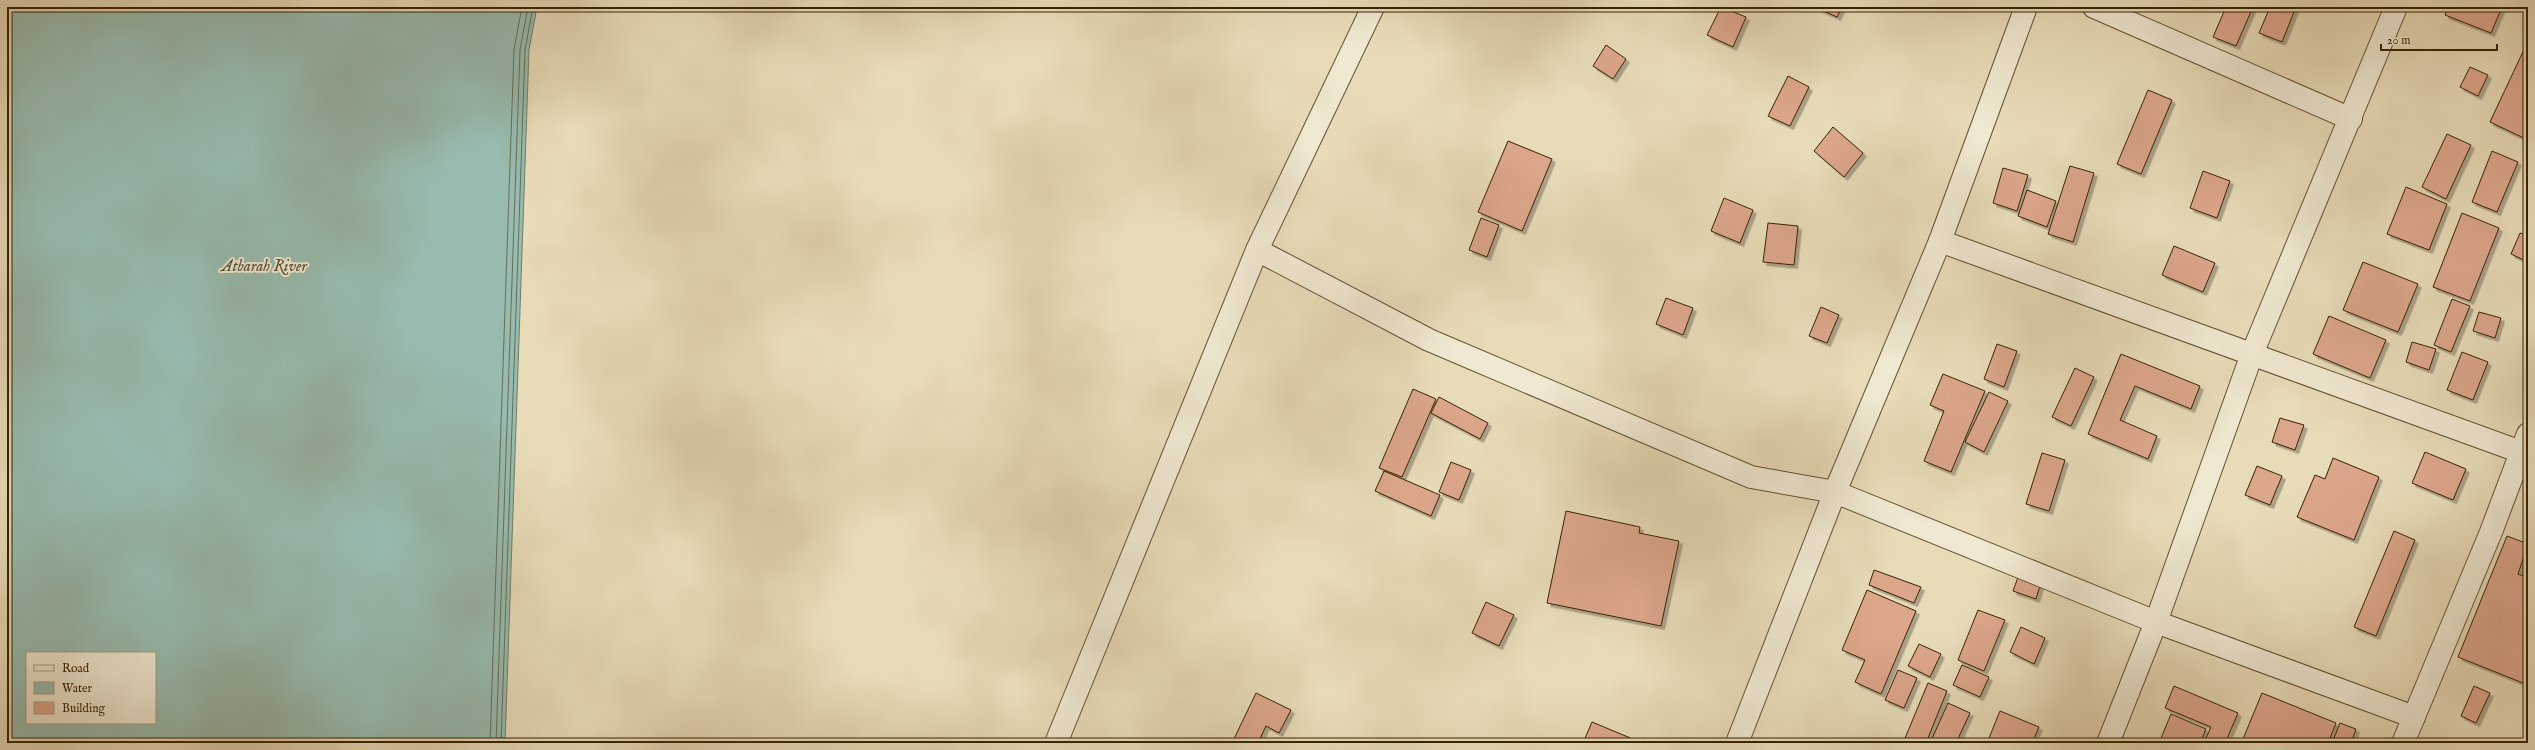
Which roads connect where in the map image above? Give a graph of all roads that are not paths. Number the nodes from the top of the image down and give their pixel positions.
1 (1373, 7) edge
2 (2026, 7) edge
3 (2094, 7) edge
4 (2396, 7) edge
5 (2351, 119) junction
6 (1940, 240) junction
7 (1257, 250) junction
8 (2252, 354) junction
9 (2525, 443) edge
10 (1835, 492) junction
11 (2156, 622) junction
12 (2414, 716) junction
13 (1056, 743) edge
14 (1737, 743) edge
15 (2108, 743) edge
16 (2403, 743) edge

1 - 7 street
2 - 6 street
3 - 5 street
4 - 5 street
5 - 8 street
6 - 8 street
6 - 10 street
7 - 10 street
7 - 13 street
8 - 9 street
8 - 11 street
9 - 12 street
10 - 11 street
10 - 14 street
11 - 12 street
11 - 15 street
12 - 16 street

